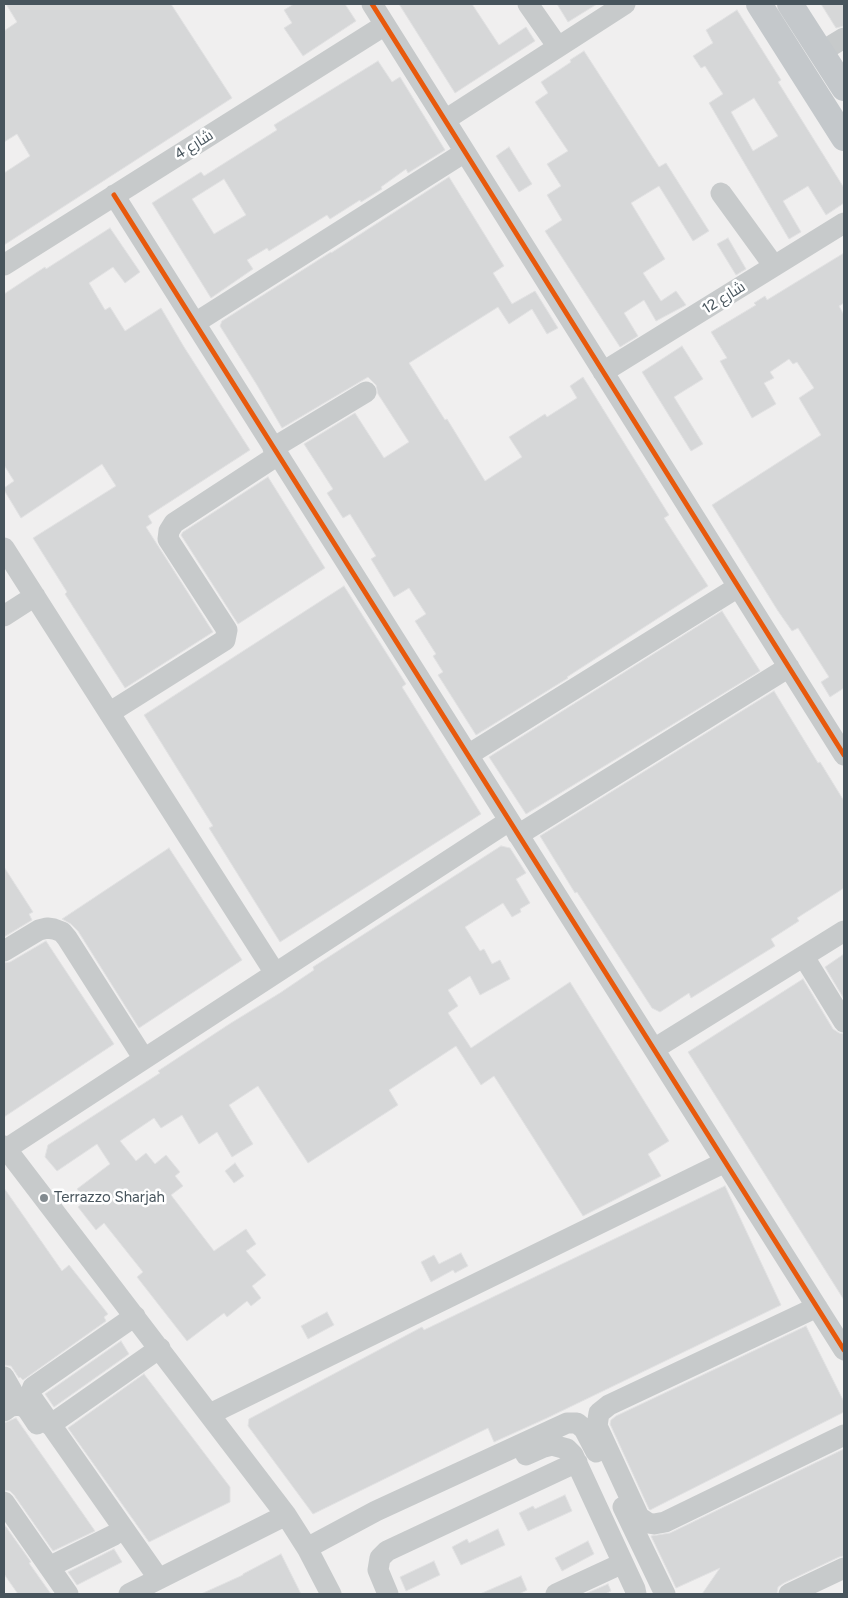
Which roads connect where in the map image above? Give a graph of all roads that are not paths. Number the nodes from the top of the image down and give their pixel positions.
1 (372, 4) edge
2 (528, 4) edge
3 (625, 4) edge
4 (759, 4) edge
5 (790, 4) edge
6 (385, 25) junction
7 (844, 38) edge
8 (558, 47) junction
9 (821, 52) junction
10 (844, 88) edge
11 (445, 120) junction
12 (844, 138) edge
13 (465, 152) junction
14 (721, 193) dead end
15 (114, 196) junction
16 (844, 223) edge
17 (4, 265) edge
18 (774, 266) junction
19 (195, 323) junction
20 (603, 372) junction
21 (366, 392) dead end
22 (276, 451) junction
23 (4, 548) edge
24 (738, 586) junction
25 (35, 596) junction
26 (4, 616) edge
27 (789, 667) junction
28 (109, 713) junction
29 (468, 755) junction
30 (844, 755) edge
31 (514, 828) junction
32 (844, 931) edge
33 (4, 952) edge
34 (804, 957) junction
35 (275, 973) junction
36 (844, 1022) edge
37 (654, 1049) junction
38 (144, 1059) junction
39 (5, 1147) edge
40 (725, 1162) junction
41 (817, 1307) junction
42 (135, 1316) junction
43 (160, 1348) junction
44 (844, 1350) edge
45 (4, 1377) edge
46 (4, 1402) edge
47 (4, 1411) edge
48 (210, 1414) junction
49 (50, 1425) junction
50 (844, 1435) edge
51 (479, 1449) dead end
52 (577, 1462) junction
53 (4, 1502) edge
54 (286, 1515) junction
55 (114, 1535) junction
56 (306, 1547) junction
57 (623, 1562) junction
58 (49, 1567) junction
59 (844, 1568) edge
60 (154, 1582) junction
61 (68, 1594) edge
62 (129, 1594) edge
63 (331, 1594) edge
64 (388, 1594) edge
65 (556, 1594) edge
66 (636, 1594) edge
67 (666, 1594) edge
68 (789, 1594) edge

1 - 6 street
2 - 8 street
3 - 8 street
4 - 12 main road
5 - 9 main road
6 - 11 street
6 - 15 street, شارع 4
7 - 9 street
8 - 11 street
9 - 10 main road
11 - 13 street
13 - 19 street
13 - 20 street
14 - 18 street
15 - 17 street, شارع 4
15 - 19 street
16 - 18 street, شارع 12
18 - 20 street, شارع 12
19 - 22 street
20 - 24 street
21 - 22 street
22 - 28 street
22 - 29 street
23 - 25 street
24 - 27 street
24 - 29 street
25 - 26 street
25 - 28 street
27 - 30 street
27 - 31 street
28 - 35 street
29 - 31 street
31 - 35 street
31 - 37 street
32 - 34 street
33 - 38 street
34 - 36 street
34 - 37 street
35 - 38 street
37 - 40 street
38 - 39 street
39 - 42 street
40 - 41 street
40 - 48 street
41 - 44 street
41 - 50 street
42 - 43 street
42 - 49 street
43 - 48 street
43 - 49 street
45 - 46 street
47 - 55 street
48 - 54 street
49 - 60 street
51 - 56 street
52 - 56 street
52 - 57 street
52 - 64 street
53 - 58 street
54 - 56 street
54 - 60 street
55 - 58 street
55 - 60 street
56 - 63 street
56 - 67 street
57 - 65 street
57 - 66 street
58 - 61 street
59 - 68 street
60 - 62 street

